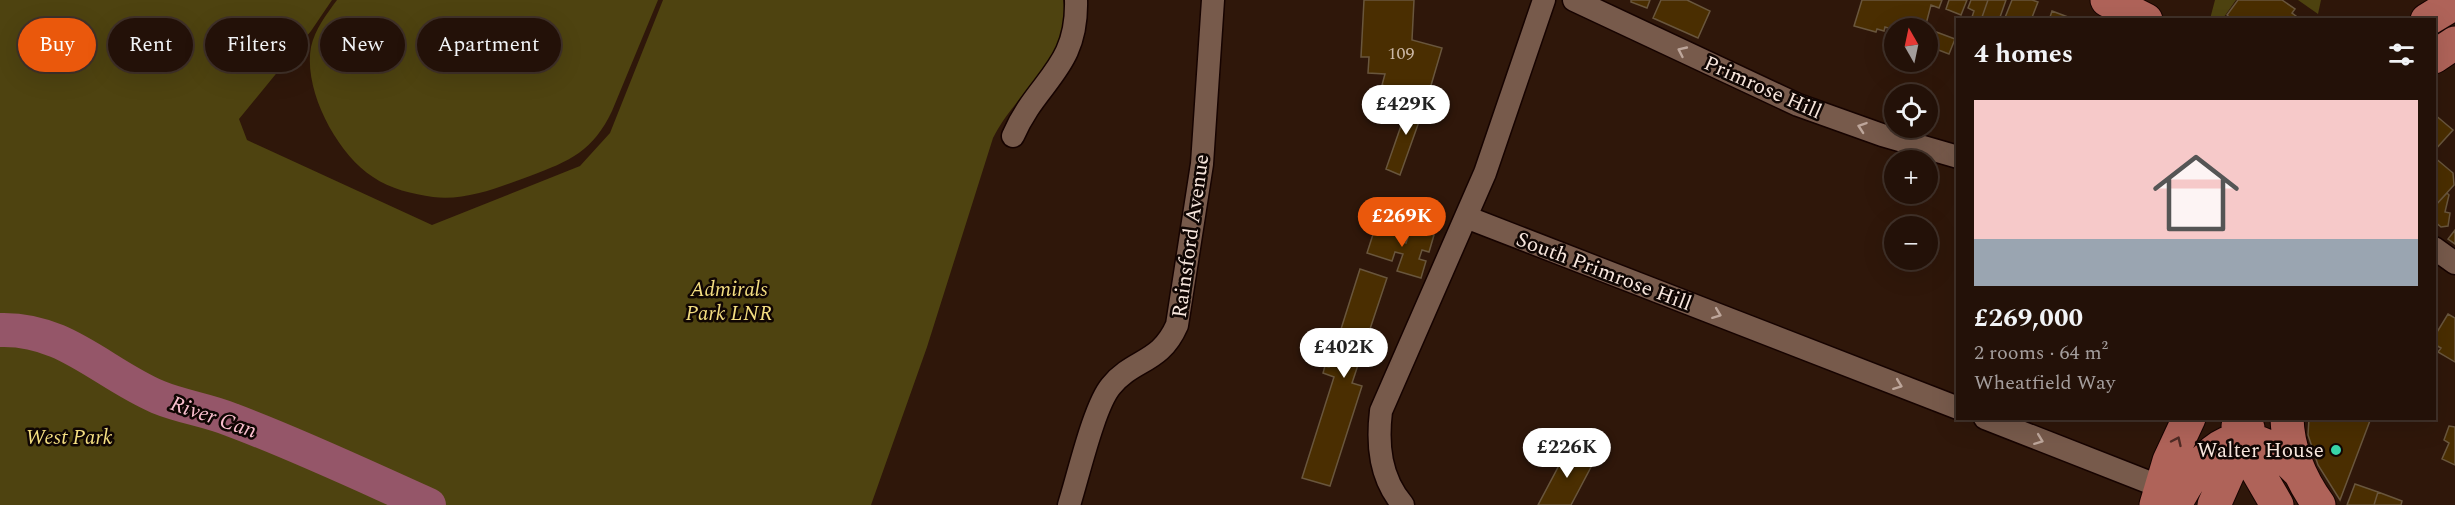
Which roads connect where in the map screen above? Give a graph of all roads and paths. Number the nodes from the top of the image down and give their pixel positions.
1 (1076, 0) edge
2 (1212, 0) edge
3 (1545, 0) edge
4 (1574, 0) edge
5 (2105, 0) edge
6 (2455, 3) edge
7 (2121, 18) edge
8 (2142, 18) edge
9 (2430, 18) edge
10 (2455, 43) edge
11 (2436, 56) edge
12 (1013, 135) dead end
13 (1956, 156) edge
14 (1466, 217) junction
15 (2436, 249) edge
16 (2455, 263) edge
17 (1956, 407) edge
18 (1989, 420) edge
19 (2188, 420) edge
20 (2287, 420) edge
21 (2244, 425) edge
22 (2298, 471) junction
23 (2164, 499) edge
24 (1395, 502) edge
25 (1070, 505) edge
26 (2214, 505) edge
27 (2277, 505) edge
28 (2319, 505) edge

1 - 12 street
2 - 25 street, Rainsford Avenue
3 - 14 street
13 -> 4 street, Primrose Hill
5 - 7 main road
5 - 8 main road
6 - 9 main road
10 - 11 main road
14 -> 17 street, South Primrose Hill
14 - 24 street
15 - 16 street
18 -> 23 street
23 -> 19 main road
20 - 22 main road
21 - 22 main road
21 - 23 main road
21 - 26 main road
21 - 27 main road
22 - 28 main road

